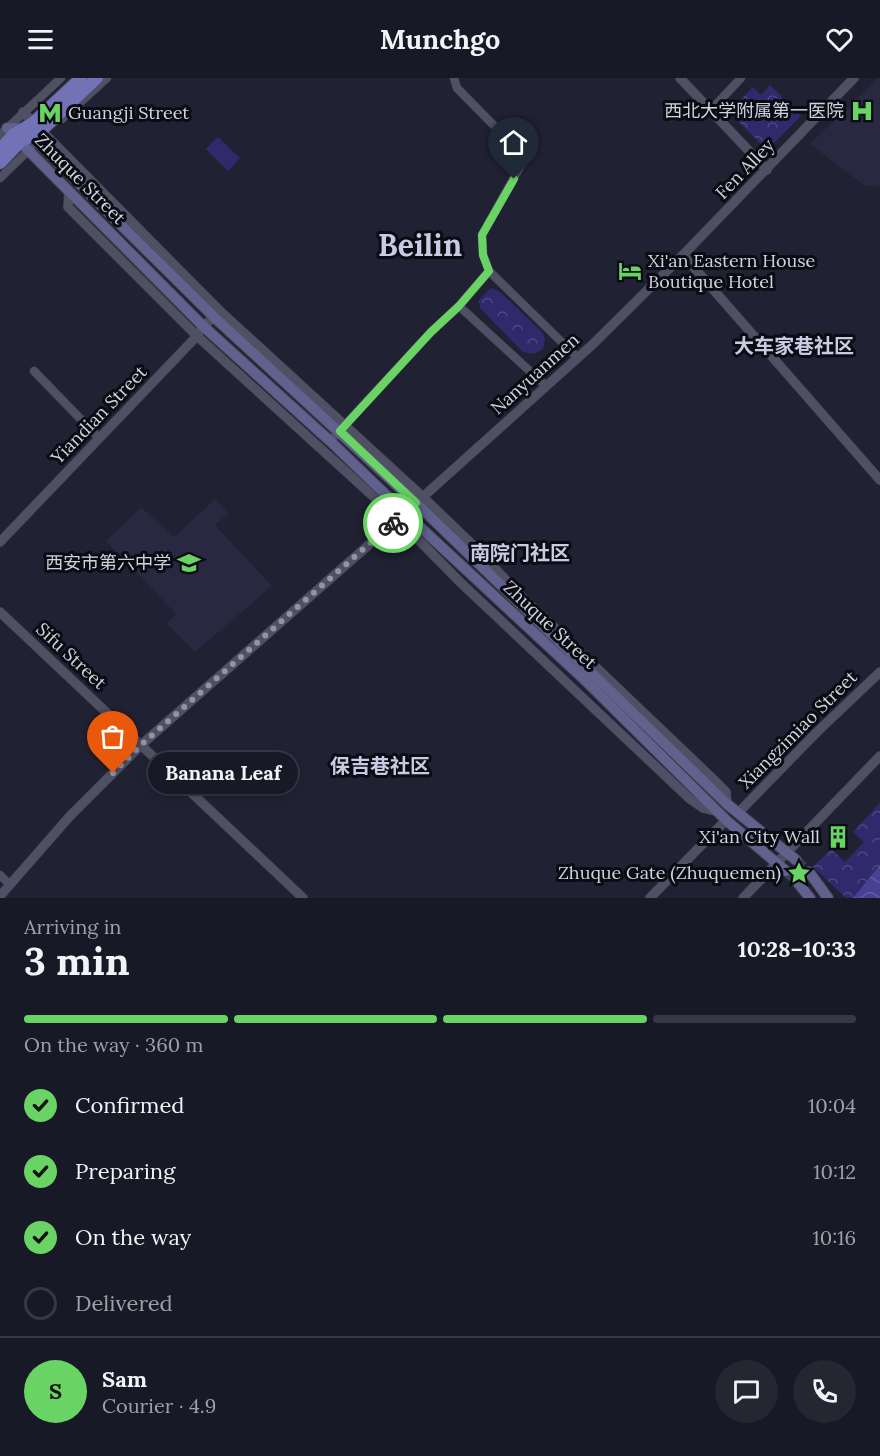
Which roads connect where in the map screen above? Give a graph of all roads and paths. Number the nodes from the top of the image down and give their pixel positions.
1 (61, 78) edge
2 (81, 78) edge
3 (98, 78) edge
4 (107, 78) edge
5 (454, 78) edge
6 (680, 78) edge
7 (741, 78) edge
8 (854, 78) edge
9 (711, 110) junction
10 (23, 112) junction
11 (23, 134) edge
12 (0, 149) edge
13 (0, 163) edge
14 (767, 170) junction
15 (0, 178) edge
16 (69, 192) junction
17 (683, 255) junction
18 (489, 271) junction
19 (459, 306) junction
20 (218, 314) junction
21 (203, 326) junction
22 (197, 336) junction
23 (577, 357) junction
24 (34, 371) dead end
25 (546, 386) junction
26 (342, 429) junction
27 (99, 438) junction
28 (330, 441) junction
29 (880, 480) edge
30 (419, 500) junction
31 (401, 516) junction
32 (0, 542) edge
33 (0, 612) edge
34 (880, 672) edge
35 (141, 745) junction
36 (880, 756) edge
37 (724, 812) junction
38 (739, 812) junction
39 (792, 856) junction
40 (781, 867) junction
41 (809, 872) tunnel mouth
42 (0, 875) edge
43 (798, 883) tunnel mouth
44 (10, 885) junction
45 (0, 896) edge
46 (303, 898) edge
47 (650, 898) edge
48 (743, 898) edge
49 (810, 898) edge
50 (828, 898) edge

1 - 10 street
2 - 11 main road
3 - 11 main road
4 - 11 street
5 - 18 street
6 - 9 street
7 - 9 street
8 - 14 street, Fen Alley
9 - 14 street
10 - 11 street
10 - 11 street
11 - 12 main road
11 - 13 main road
11 - 15 street
11 - 16 main road, Zhuque Street
11 - 20 main road, Zhuque Street
14 - 17 street, Fen Alley
16 - 21 main road, Zhuque Street
16 - 22 street
17 - 23 street, Nanyuanmen
17 - 29 street
18 - 19 street
18 - 23 street
19 - 25 street
19 - 26 street
20 - 21 street, Yiandian Street
20 - 26 main road, Zhuque Street
21 - 22 street, Yiandian Street
21 - 28 main road, Zhuque Street
22 - 27 street, Yiandian Street
22 - 31 street
23 - 25 street, Nanyuanmen
24 - 27 street
25 - 30 street, Nanyuanmen
26 - 28 street
26 - 30 main road, Zhuque Street
27 - 32 street, Yiandian Street
28 - 31 main road, Zhuque Street
30 - 31 street, Nanyuanmen
30 - 37 main road, Zhuque Street
31 - 35 street, Nanyuanmen
31 - 37 main road, Zhuque Street
33 - 35 street, Sifu Street
34 - 38 street, Xiangzimiao Street
35 - 44 street, Nanyuanmen
35 - 46 street, Sifu Street
36 - 39 street
37 - 38 main road, Zhuque Street
37 - 40 main road, Zhuque Street
37 - 47 street
38 - 39 main road, Zhuque Street
39 - 40 street
40 - 48 street
41 - 50 main road
42 - 44 street
43 - 49 main road
44 - 45 street, Nanyuanmen

